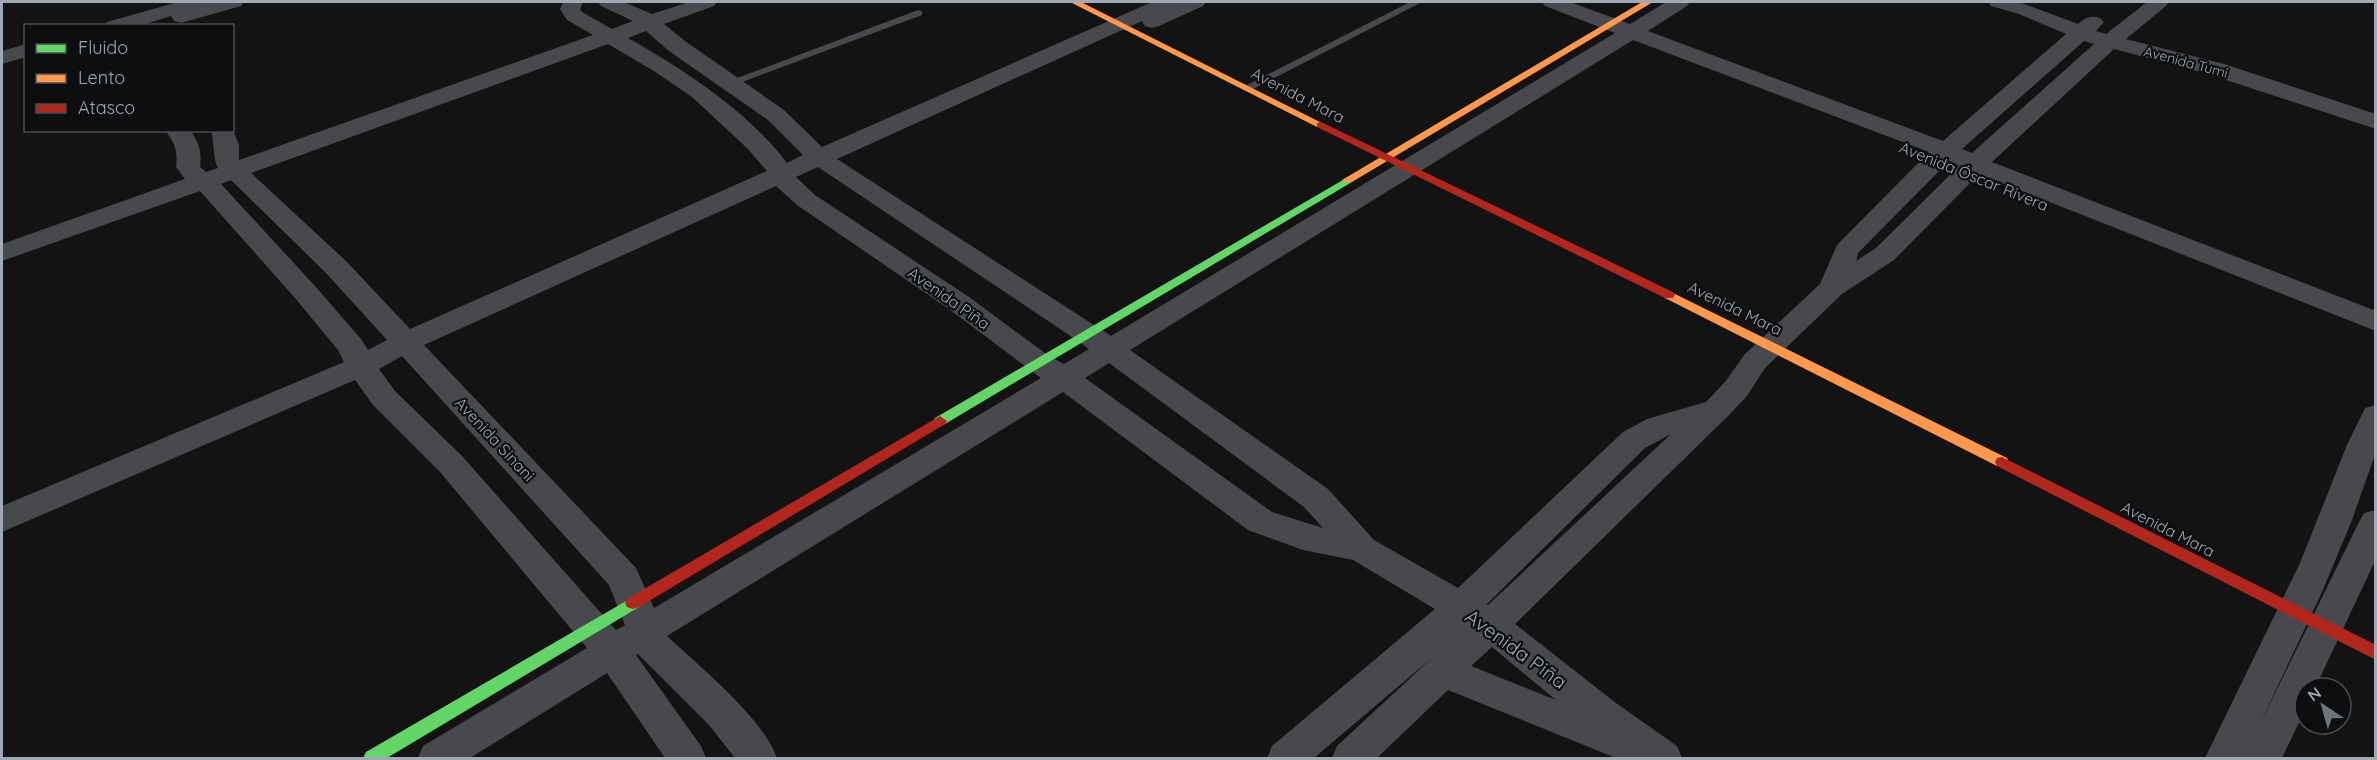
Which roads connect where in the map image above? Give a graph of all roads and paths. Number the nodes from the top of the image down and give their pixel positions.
1 (199, 2) edge
2 (234, 2) edge
3 (573, 2) edge
4 (608, 2) edge
5 (683, 2) edge
6 (707, 2) edge
7 (1075, 2) edge
8 (1168, 2) edge
9 (1196, 2) edge
10 (1417, 2) edge
11 (1552, 2) edge
12 (1648, 2) edge
13 (1680, 2) edge
14 (1998, 2) edge
15 (2028, 2) edge
16 (2159, 2) edge
17 (918, 13) dead end
18 (645, 19) junction
19 (119, 20) edge
20 (160, 24) edge
21 (1125, 26) junction
22 (2087, 27) junction
23 (1616, 30) junction
24 (603, 34) junction
25 (2116, 36) junction
26 (24, 51) edge
27 (2, 57) edge
28 (24, 64) edge
29 (2, 70) edge
30 (730, 83) junction
31 (1247, 88) junction
32 (2376, 110) edge
33 (2376, 122) edge
34 (179, 132) edge
35 (223, 132) edge
36 (1940, 155) junction
37 (820, 158) junction
38 (1399, 163) junction
39 (1970, 168) junction
40 (214, 172) junction
41 (782, 175) junction
42 (2, 244) edge
43 (2, 253) edge
44 (1832, 288) junction
45 (2376, 322) edge
46 (2376, 333) edge
47 (1098, 341) junction
48 (405, 342) junction
49 (1771, 344) junction
50 (361, 366) junction
51 (1051, 370) junction
52 (2376, 416) edge
53 (2, 520) edge
54 (2376, 522) edge
55 (1362, 549) junction
56 (640, 616) junction
57 (1476, 617) junction
58 (2309, 620) junction
59 (591, 628) junction
60 (612, 651) junction
61 (2376, 653) edge
62 (1442, 671) junction
63 (1663, 758) edge
64 (372, 759) edge
65 (437, 759) edge
66 (687, 759) edge
67 (758, 759) edge
68 (1286, 759) edge
69 (1351, 759) edge
70 (2224, 759) edge
71 (2263, 759) edge

1 - 19 street
2 - 20 street
3 - 24 street, Avenida Piña
4 - 18 street, Avenida Piña
5 - 18 street
6 - 18 street
7 - 21 street, Avenida Mara
8 - 21 street
9 - 21 street
10 - 31 lane
11 - 23 street, Avenida Óscar Rivera
12 - 23 street
13 - 23 street
14 - 22 street, Avenida Tumi
15 - 22 street, Avenida Tumi
16 - 25 street
17 - 30 lane
18 - 24 street
18 - 30 street, Avenida Piña
21 - 31 street, Avenida Mara
21 - 37 street
22 - 25 street, Avenida Tumi
22 - 36 street
23 - 36 street, Avenida Óscar Rivera
23 - 38 street
24 - 40 street
24 - 41 street, Avenida Piña
25 - 32 street, Avenida Tumi
25 - 33 street, Avenida Tumi
25 - 39 street
26 - 27 street
28 - 29 street
30 - 37 street, Avenida Piña
31 - 38 street, Avenida Mara
34 - 40 street
35 - 40 street
36 - 39 street, Avenida Óscar Rivera
36 - 44 street
37 - 41 street
37 - 47 street, Avenida Piña
38 - 47 street
38 - 49 street, Avenida Mara
39 - 44 street
39 - 45 street, Avenida Óscar Rivera
39 - 46 street, Avenida Óscar Rivera
40 - 42 street
40 - 43 street
40 - 48 street, Avenida Sinani
40 - 50 street
41 - 48 street
41 - 51 street, Avenida Piña
44 - 49 street
47 - 51 street
47 - 55 street, Avenida Piña
48 - 50 street
48 - 56 street, Avenida Sinani
49 - 57 street
49 - 58 street, Avenida Mara
50 - 53 street
50 - 59 street
51 - 55 street, Avenida Piña
51 - 56 street
52 - 58 street
54 - 58 street
55 - 57 street, Avenida Piña
56 - 59 street
56 - 60 street
56 - 67 street, Avenida Sinani
57 - 62 street
57 - 63 street, Avenida Piña
57 - 68 street
58 - 61 street, Avenida Mara
58 - 70 street
58 - 71 street
59 - 60 street
59 - 64 street
60 - 65 street
60 - 66 street
62 - 63 street
62 - 69 street

